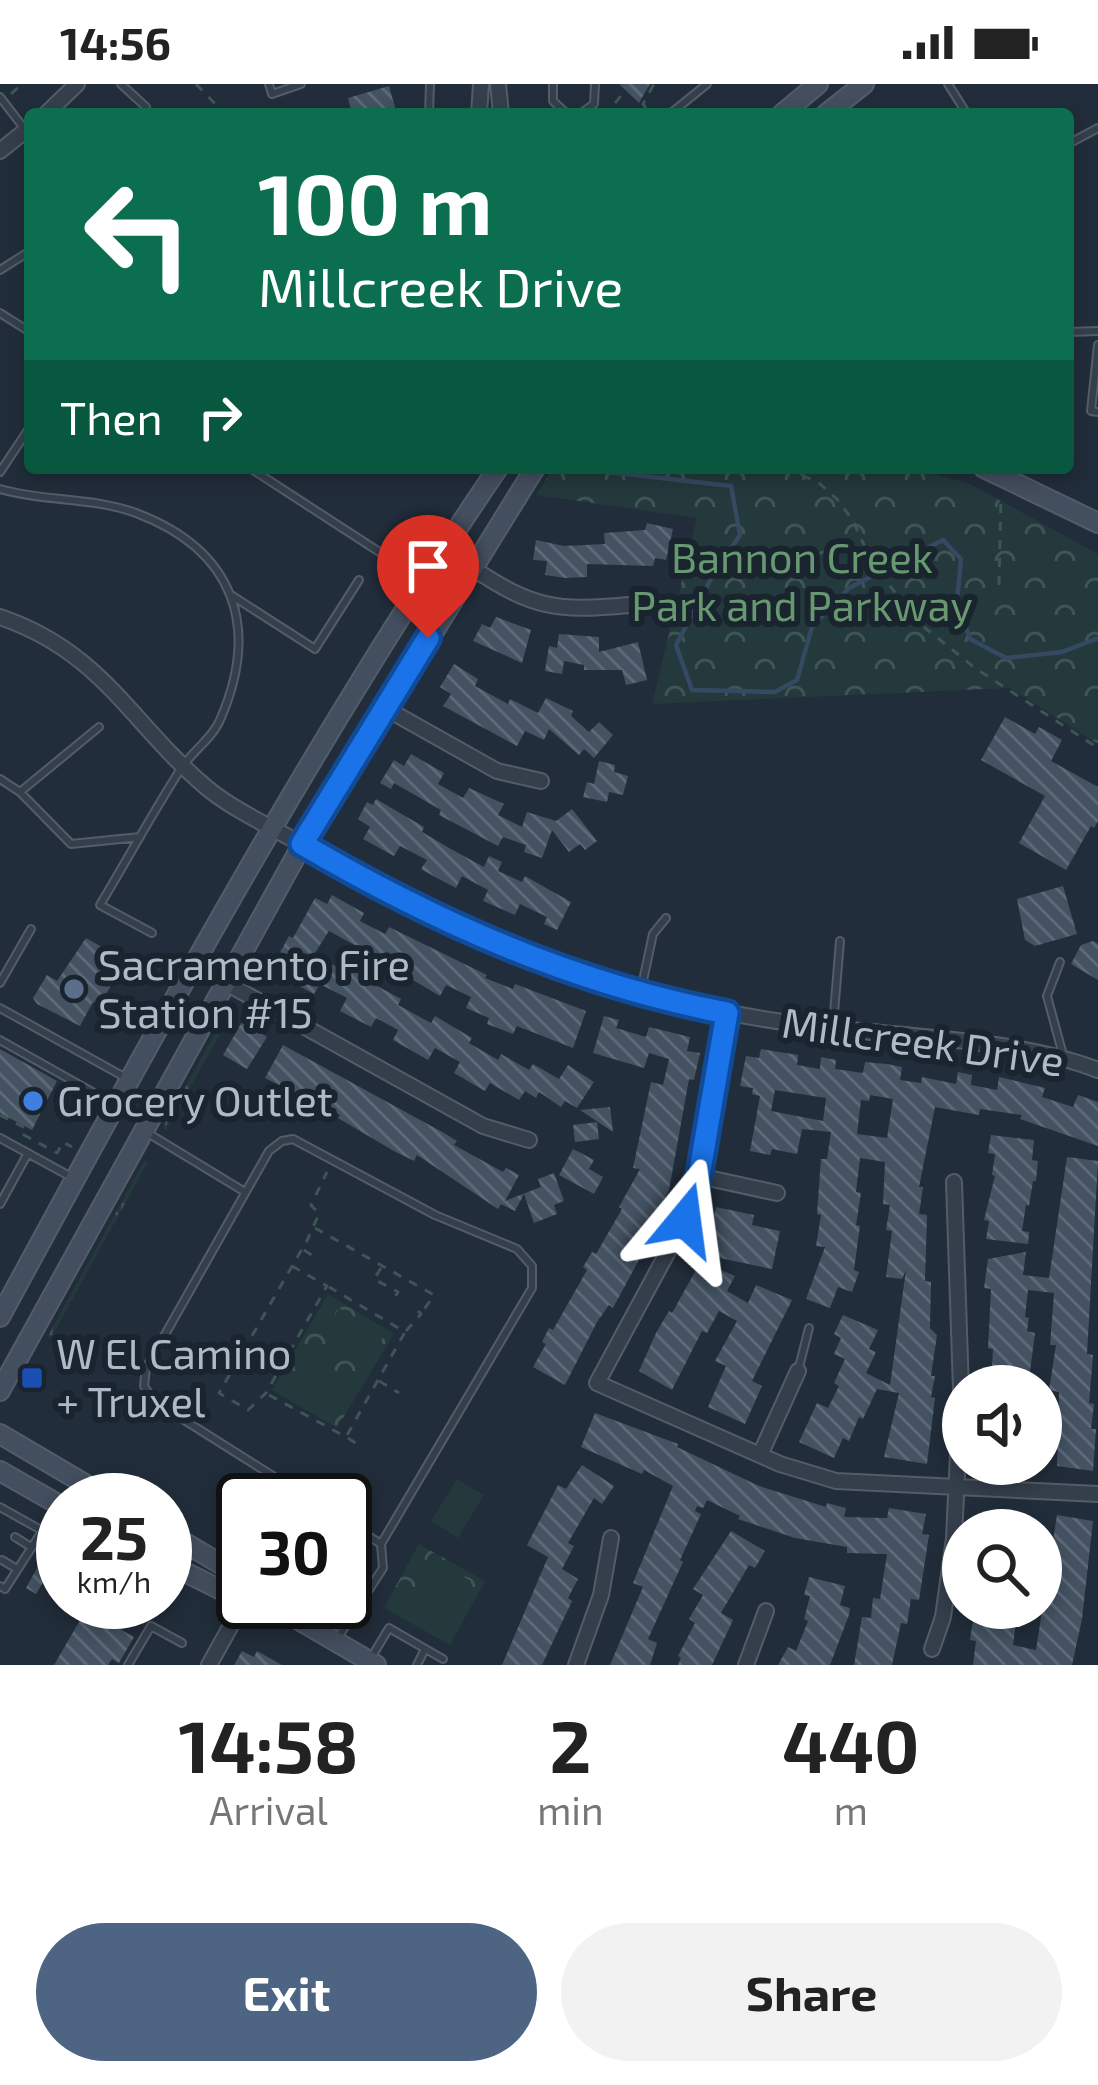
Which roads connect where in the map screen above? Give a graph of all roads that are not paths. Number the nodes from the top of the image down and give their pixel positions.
1 (77, 84) edge
2 (121, 84) edge
3 (269, 84) edge
4 (301, 84) edge
5 (707, 84) edge
6 (818, 84) edge
7 (864, 84) edge
8 (2, 99) edge
9 (52, 108) edge
10 (145, 108) edge
11 (677, 108) edge
12 (789, 108) edge
13 (834, 108) edge
14 (24, 125) edge
15 (1098, 345) edge
16 (1098, 412) edge
17 (24, 436) edge
18 (0, 472) edge
19 (260, 474) edge
20 (495, 474) edge
21 (532, 474) edge
22 (998, 474) edge
23 (0, 489) edge
24 (1098, 523) edge
25 (471, 568) junction
26 (423, 579) junction
27 (359, 580) dead end
28 (228, 592) junction
29 (629, 605) dead end
30 (0, 616) edge
31 (385, 708) junction
32 (99, 727) dead end
33 (183, 764) junction
34 (0, 779) edge
35 (542, 781) dead end
36 (20, 792) junction
37 (273, 828) junction
38 (140, 837) junction
39 (302, 844) junction
40 (666, 919) dead end
41 (32, 928) dead end
42 (152, 933) dead end
43 (840, 941) dead end
44 (1060, 962) dead end
45 (0, 983) edge
46 (226, 983) junction
47 (640, 994) junction
48 (0, 1008) edge
49 (727, 1013) junction
50 (833, 1028) junction
51 (0, 1040) edge
52 (1064, 1059) junction
53 (1098, 1070) edge
54 (131, 1081) junction
55 (117, 1106) junction
56 (145, 1131) junction
57 (0, 1138) edge
58 (529, 1140) dead end
59 (28, 1153) junction
60 (699, 1176) junction
61 (76, 1180) junction
62 (954, 1182) dead end
63 (245, 1192) junction
64 (777, 1193) dead end
65 (0, 1204) edge
66 (10, 1280) edge
67 (0, 1317) edge
68 (809, 1328) dead end
69 (798, 1370) joint
70 (0, 1391) edge
71 (0, 1434) edge
72 (760, 1455) junction
73 (0, 1471) edge
74 (66, 1473) edge
75 (268, 1473) edge
76 (956, 1489) junction
77 (36, 1492) edge
78 (1098, 1494) edge
79 (0, 1507) edge
80 (36, 1527) edge
81 (15, 1538) dead end
82 (36, 1538) edge
83 (372, 1538) edge
84 (611, 1538) dead end
85 (381, 1544) junction
86 (31, 1546) junction
87 (2, 1560) edge
88 (17, 1569) junction
89 (0, 1586) edge
90 (766, 1611) dead end
91 (229, 1629) edge
92 (313, 1629) edge
93 (335, 1642) junction
94 (182, 1643) dead end
95 (425, 1649) junction
96 (932, 1649) dead end
97 (443, 1659) dead end
98 (373, 1663) edge
99 (128, 1665) edge
100 (209, 1665) edge
101 (417, 1665) edge
102 (576, 1665) edge
103 (746, 1665) edge

1 - 9 street
2 - 10 lane
3 - 4 lane
5 - 11 lane
6 - 12 main road
7 - 13 main road
8 - 14 lane
15 - 16 lane
17 - 18 lane
19 - 26 lane
20 - 26 main road
21 - 25 main road
22 - 24 main road
23 - 28 lane
25 - 29 street
25 - 31 main road
26 - 37 main road
27 - 28 lane
28 - 33 lane
30 - 33 street, Millcreek Drive
31 - 35 street
31 - 39 main road
32 - 36 lane
33 - 37 street, Millcreek Drive
33 - 38 lane
34 - 36 lane
36 - 38 lane
37 - 39 street, Millcreek Drive
37 - 54 main road
38 - 42 lane
39 - 46 main road
39 - 47 street, Millcreek Drive
40 - 47 lane
41 - 45 lane
43 - 50 lane
44 - 52 lane
46 - 56 main road
46 - 58 street
47 - 49 street, Millcreek Drive
48 - 54 lane
49 - 50 street, Millcreek Drive
49 - 60 street
50 - 52 street, Millcreek Drive
51 - 55 lane
52 - 53 street, Millcreek Drive
54 - 55 main road
55 - 61 main road
56 - 63 lane
56 - 70 main road
57 - 59 lane
59 - 61 lane
59 - 65 lane
60 - 64 street
60 - 72 street
61 - 66 main road
62 - 76 street
63 - 75 lane
63 - 85 lane
66 - 67 main road
68 - 69 lane
69 - 72 street
71 - 74 main road
72 - 76 street
73 - 77 main road
76 - 78 street
76 - 96 street
79 - 80 lane
81 - 86 lane
82 - 86 lane
83 - 85 lane
84 - 102 street
85 - 93 lane
86 - 88 lane
87 - 88 lane
88 - 89 lane
90 - 103 street
91 - 100 street
92 - 93 main road
93 - 98 main road
94 - 99 lane
95 - 97 lane
95 - 98 lane
95 - 101 lane

